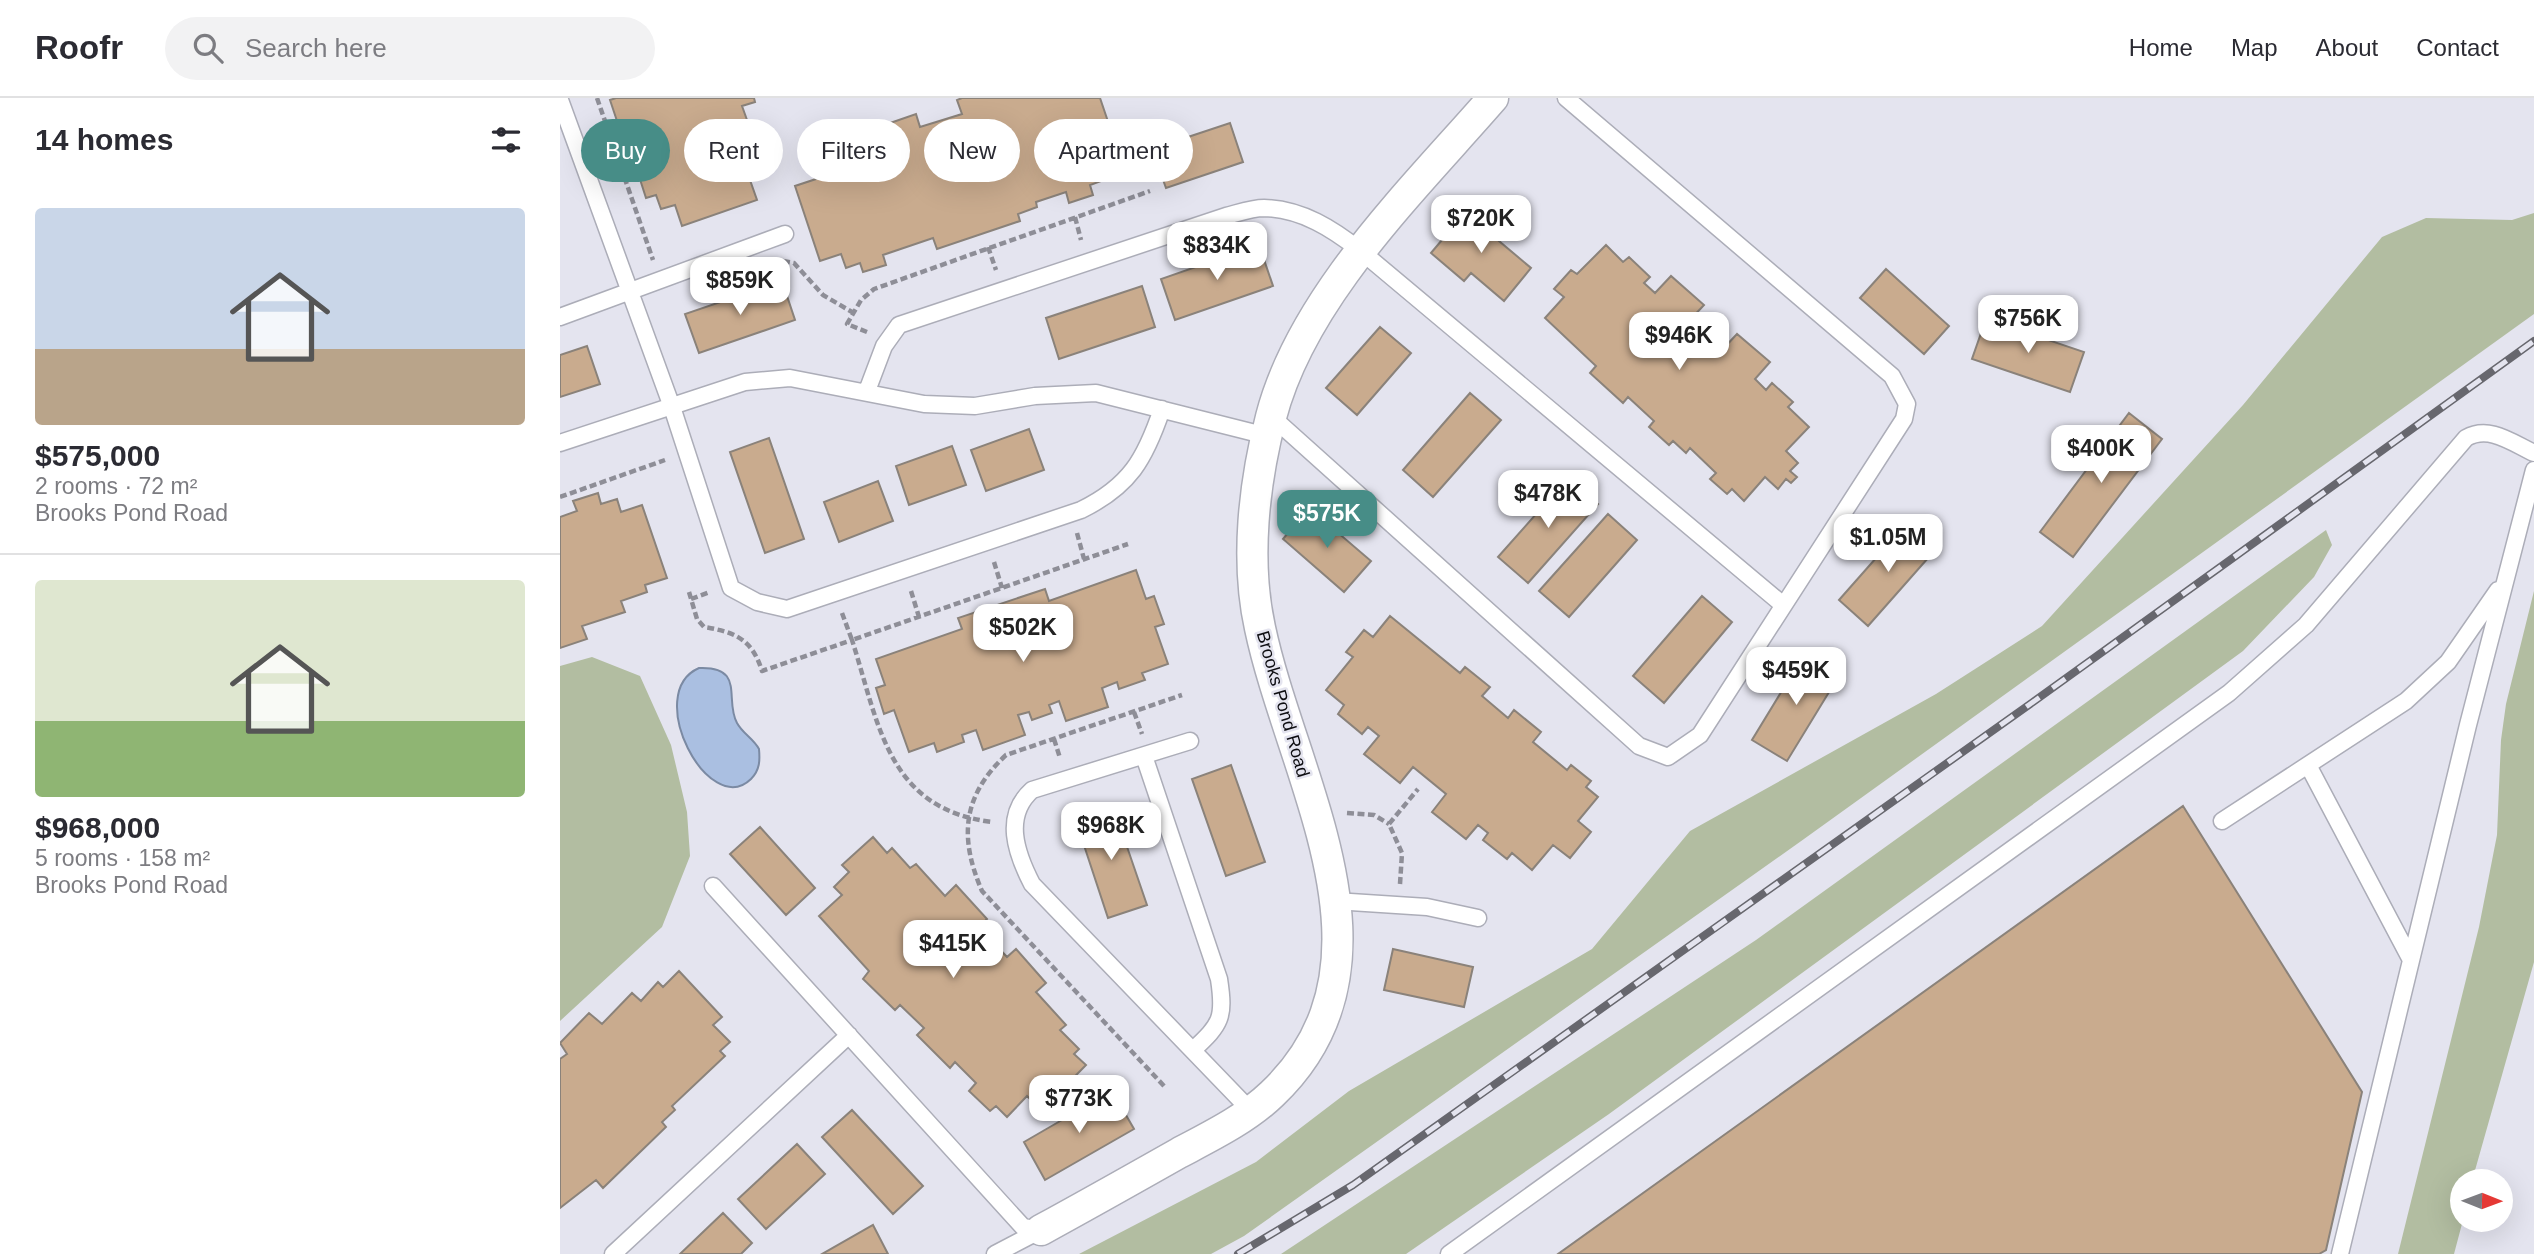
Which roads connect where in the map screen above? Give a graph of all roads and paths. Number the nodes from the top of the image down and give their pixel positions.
1 (597, 98) edge
2 (1493, 98) edge
3 (1566, 98) edge
4 (560, 100) edge
5 (604, 119) edge
6 (627, 182) edge
7 (1150, 191) dead end
8 (785, 234) dead end
9 (648, 243) dead end
10 (1362, 252) junction
11 (782, 261) dead end
12 (630, 292) junction
13 (852, 312) junction
14 (560, 317) edge
15 (847, 324) dead end
16 (867, 391) junction
17 (672, 407) junction
18 (1162, 409) junction
19 (1269, 426) junction
20 (560, 443) edge
21 (2534, 453) edge
22 (673, 457) dead end
23 (2534, 470) edge
24 (560, 496) edge
25 (1128, 544) dead end
26 (2505, 579) junction
27 (689, 592) dead end
28 (1782, 604) junction
29 (852, 640) junction
30 (1182, 695) dead end
31 (1190, 741) dead end
32 (1144, 756) junction
33 (2309, 766) junction
34 (1418, 789) dead end
35 (1342, 814) dead end
36 (968, 819) junction
37 (2222, 821) dead end
38 (1000, 822) dead end
39 (1389, 824) junction
40 (713, 886) dead end
41 (1399, 888) dead end
42 (1335, 901) junction
43 (1478, 918) dead end
44 (2411, 960) junction
45 (849, 1035) junction
46 (1193, 1050) junction
47 (1164, 1086) dead end
48 (1250, 1110) junction
49 (1041, 1230) junction
50 (613, 1254) edge
51 (995, 1254) edge
52 (1448, 1254) edge
53 (2340, 1254) edge

1 - 5 path
2 - 10 street, Brooks Pond Road
3 - 28 lane
4 - 12 lane
6 - 9 path
7 - 13 path
8 - 12 lane
10 - 16 lane
10 - 19 street, Brooks Pond Road
10 - 28 lane
11 - 13 path
12 - 14 lane
12 - 17 lane
13 - 15 path
16 - 17 lane
16 - 18 lane
17 - 18 lane
17 - 20 lane
18 - 19 lane
19 - 28 lane
19 - 42 street, Brooks Pond Road
21 - 52 lane
22 - 24 path
23 - 26 lane
25 - 29 path
26 - 33 lane
26 - 44 lane
27 - 29 path
29 - 36 path
30 - 36 path
31 - 32 lane
32 - 46 lane
32 - 46 lane
33 - 37 lane
33 - 44 lane
34 - 39 path
35 - 39 path
36 - 38 path
36 - 47 path
39 - 41 path
40 - 45 lane
42 - 43 lane
42 - 48 street, Brooks Pond Road
44 - 53 lane
45 - 49 lane
45 - 50 lane
46 - 48 lane
48 - 49 street, Brooks Pond Road
49 - 51 lane

